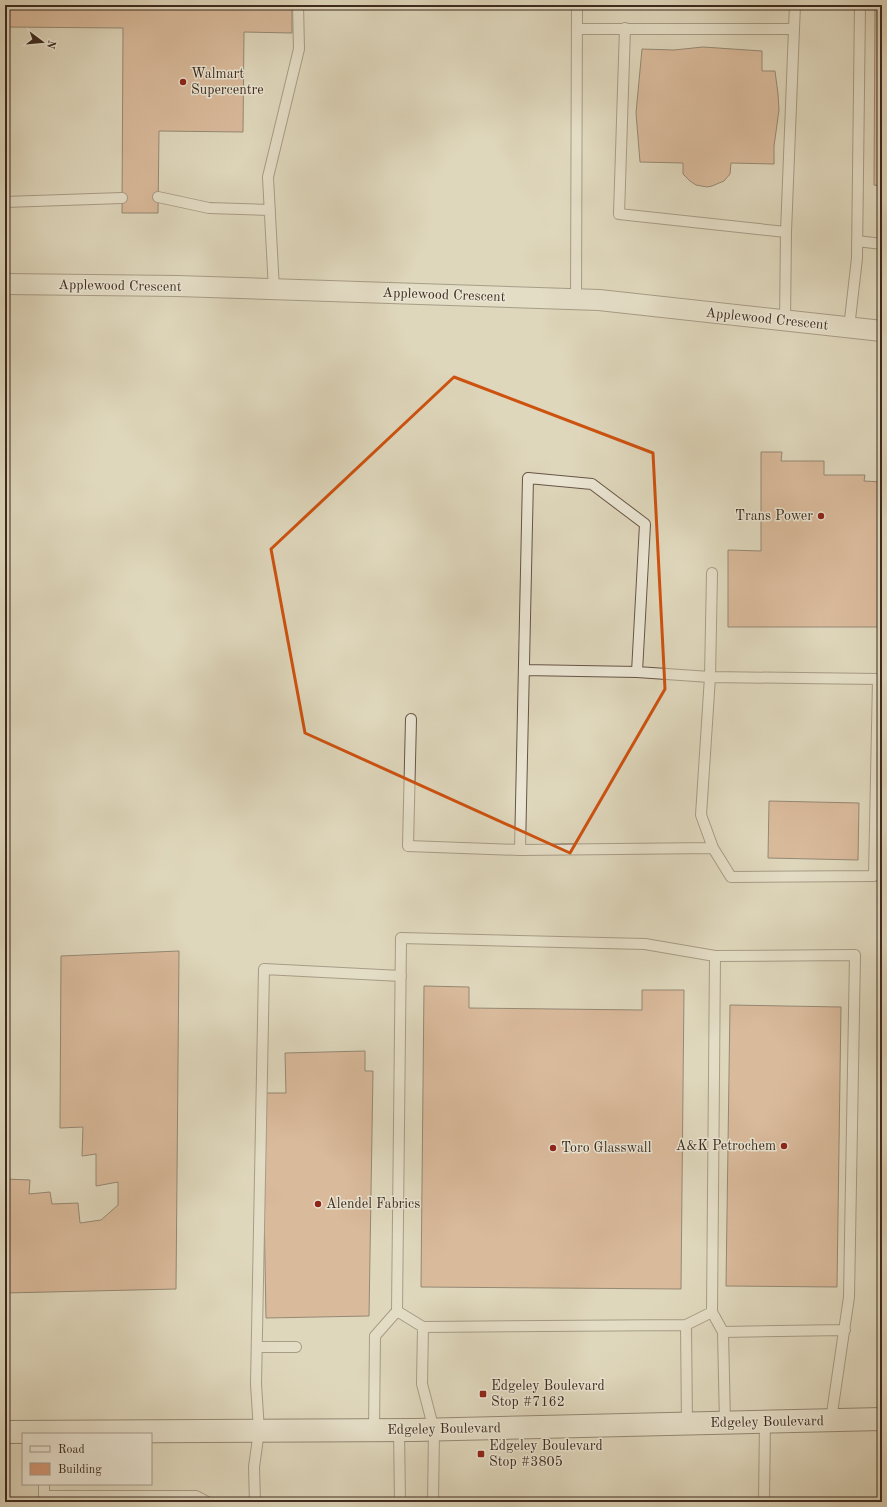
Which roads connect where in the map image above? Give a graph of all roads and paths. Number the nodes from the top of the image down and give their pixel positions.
1 (298, 5) edge
2 (577, 5) edge
3 (795, 5) edge
4 (860, 5) edge
5 (625, 28) junction
6 (577, 29) junction
7 (794, 29) junction
8 (158, 197) dead end
9 (122, 198) dead end
10 (5, 202) edge
11 (270, 210) junction
12 (786, 232) junction
13 (857, 241) junction
14 (882, 244) edge
15 (5, 284) edge
16 (274, 290) junction
17 (576, 300) junction
18 (785, 320) junction
19 (849, 328) junction
20 (882, 331) edge
21 (712, 573) dead end
22 (524, 670) junction
23 (637, 672) junction
24 (710, 676) junction
25 (411, 719) dead end
26 (713, 848) junction
27 (520, 850) junction
28 (714, 956) junction
29 (401, 976) junction
30 (397, 1311) junction
31 (712, 1312) junction
32 (686, 1325) junction
33 (423, 1327) junction
34 (845, 1330) junction
35 (722, 1332) junction
36 (257, 1347) junction
37 (296, 1347) dead end
38 (882, 1419) edge
39 (831, 1420) junction
40 (765, 1422) junction
41 (725, 1423) junction
42 (687, 1424) junction
43 (374, 1430) junction
44 (398, 1430) junction
45 (434, 1430) junction
46 (259, 1431) junction
47 (5, 1432) edge
48 (43, 1433) edge
49 (44, 1485) edge
50 (43, 1499) edge
51 (207, 1502) edge
52 (255, 1502) edge
53 (400, 1502) edge
54 (433, 1502) edge
55 (764, 1502) edge

1 - 11 lane
2 - 6 lane
3 - 7 lane
4 - 13 lane
5 - 6 lane
5 - 7 lane
5 - 12 lane
6 - 17 lane
7 - 12 lane
8 - 11 lane
9 - 10 lane
11 - 16 lane
12 - 18 lane
13 - 14 lane
13 - 19 lane
15 - 16 street, Applewood Crescent
16 - 17 street, Applewood Crescent
17 - 18 street, Applewood Crescent
18 - 19 street, Applewood Crescent
19 - 20 street, Applewood Crescent
21 - 24 lane
22 - 23 lane
22 - 23 lane
22 - 27 lane
23 - 24 lane
24 - 26 lane
24 - 26 lane
25 - 27 lane
26 - 27 lane
28 - 29 lane
28 - 31 lane
28 - 34 lane
29 - 30 lane
29 - 36 lane
30 - 33 lane
30 - 43 lane
31 - 32 lane
31 - 35 lane
32 - 33 lane
32 - 42 lane
33 - 45 lane
34 - 35 lane
34 - 39 lane
35 - 41 lane
36 - 37 lane
36 - 46 lane
38 - 39 street, Edgeley Boulevard
39 - 40 street, Edgeley Boulevard
40 - 41 street, Edgeley Boulevard
40 - 55 lane
41 - 42 street, Edgeley Boulevard
42 - 45 street, Edgeley Boulevard
43 - 44 street, Edgeley Boulevard
43 - 46 street, Edgeley Boulevard
44 - 45 street, Edgeley Boulevard
44 - 53 lane
45 - 54 lane
46 - 48 street, Edgeley Boulevard
46 - 52 lane
47 - 48 street, Edgeley Boulevard
49 - 50 lane
50 - 51 lane

